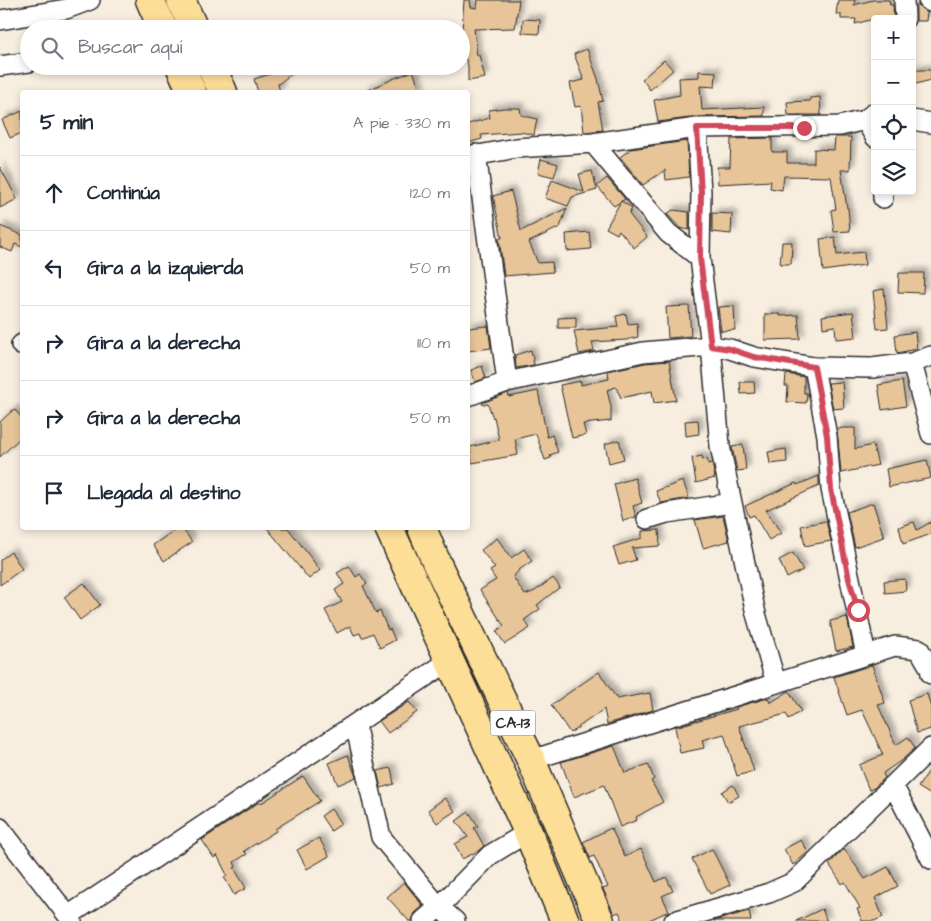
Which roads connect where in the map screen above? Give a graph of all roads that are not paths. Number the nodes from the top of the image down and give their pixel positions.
1 (90, 0) edge
2 (150, 0) edge
3 (181, 0) edge
4 (904, 0) edge
5 (905, 15) edge
6 (0, 20) edge
7 (158, 20) edge
8 (190, 20) edge
9 (20, 63) edge
10 (0, 66) edge
11 (184, 75) edge
12 (215, 75) edge
13 (191, 90) edge
14 (222, 90) edge
15 (870, 116) edge
16 (916, 121) edge
17 (931, 123) edge
18 (697, 128) junction
19 (593, 143) junction
20 (472, 156) edge
21 (700, 258) junction
22 (711, 346) junction
23 (931, 356) edge
24 (912, 363) junction
25 (814, 367) junction
26 (507, 382) junction
27 (470, 395) edge
28 (931, 434) edge
29 (732, 503) junction
30 (647, 519) dead end
31 (390, 530) edge
32 (423, 530) edge
33 (866, 655) junction
34 (449, 661) junction
35 (931, 674) edge
36 (776, 683) junction
37 (355, 724) junction
38 (931, 748) edge
39 (531, 760) junction
40 (893, 785) junction
41 (0, 828) edge
42 (528, 832) junction
43 (931, 859) edge
44 (439, 907) junction
45 (70, 918) edge
46 (423, 921) edge
47 (455, 921) edge
48 (565, 921) edge
49 (600, 921) edge
50 (674, 921) edge

1 - 6 street
2 - 7 highway
3 - 8 highway
4 - 5 street
9 - 10 street
11 - 13 highway
12 - 14 highway
15 - 18 street
16 - 17 street
18 - 19 street
18 - 21 street
19 - 20 street
19 - 21 street
20 - 26 street
21 - 22 street
22 - 25 street
22 - 26 street
22 - 29 street
23 - 24 street
24 - 25 street
24 - 28 street
25 - 33 street
26 - 27 street
29 - 30 street
29 - 36 street
31 - 34 highway, CA-13
32 - 39 highway, CA-13
33 - 35 street
33 - 36 street
34 - 37 street
34 - 42 highway, CA-13
36 - 39 street
37 - 44 street
37 - 45 street
38 - 40 street
39 - 49 highway, CA-13
40 - 43 street
40 - 50 street
41 - 45 street
42 - 44 street
42 - 48 highway, CA-13
44 - 46 street
44 - 47 street

